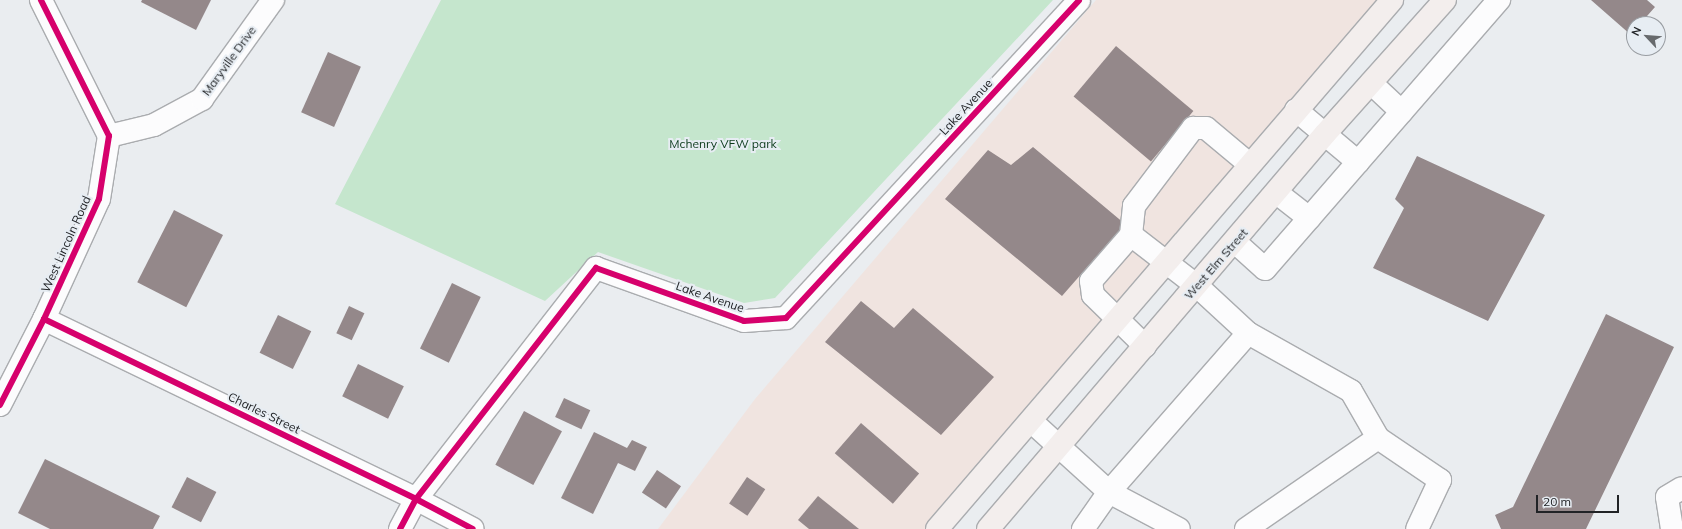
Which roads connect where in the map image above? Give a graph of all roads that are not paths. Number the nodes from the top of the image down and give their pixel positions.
1 (41, 0) edge
2 (273, 0) edge
3 (1079, 0) edge
4 (1392, 0) edge
5 (1445, 0) edge
6 (1499, 0) edge
7 (1371, 83) junction
8 (1296, 110) junction
9 (1402, 112) junction
10 (1325, 134) junction
11 (109, 136) junction
12 (1358, 162) junction
13 (1249, 164) junction
14 (1277, 193) junction
15 (1309, 218) junction
16 (1131, 235) junction
17 (1235, 242) junction
18 (1167, 264) junction
19 (1197, 286) junction
20 (44, 319) junction
21 (1117, 321) junction
22 (1248, 333) junction
23 (1145, 346) junction
24 (0, 406) edge
25 (1031, 421) junction
26 (1378, 438) junction
27 (1058, 446) junction
28 (1109, 492) junction
29 (1674, 492) edge
30 (416, 499) junction
31 (400, 529) edge
32 (472, 529) edge
33 (937, 529) edge
34 (988, 529) edge
35 (1083, 529) edge
36 (1178, 529) edge
37 (1246, 529) edge
38 (1417, 529) edge
39 (1672, 529) edge

1 - 11 street
2 - 11 street, Maryville Drive
3 - 30 street, Lake Avenue
4 - 8 main road
5 - 7 main road, West Elm Street
6 - 9 street
7 - 9 street
7 - 10 main road, West Elm Street
8 - 10 street
8 - 13 main road
9 - 12 street
10 - 12 street
10 - 14 main road, West Elm Street
11 - 20 street, West Lincoln Road
12 - 15 street
13 - 16 street
13 - 18 main road
14 - 15 street
14 - 17 main road, West Elm Street
15 - 17 street
16 - 18 street
16 - 21 street
17 - 19 main road, West Elm Street
18 - 19 street
18 - 21 main road
19 - 22 street
19 - 23 main road, West Elm Street
20 - 24 street, West Lincoln Road
20 - 30 street, Charles Street
21 - 23 street
21 - 25 main road
22 - 26 street
22 - 28 street
23 - 27 main road, West Elm Street
25 - 27 street
25 - 33 main road
26 - 37 street
26 - 38 street
27 - 28 street
27 - 34 main road, West Elm Street
28 - 35 street
28 - 36 street
29 - 39 street
30 - 31 street, Lake Avenue
30 - 32 street, Charles Street

